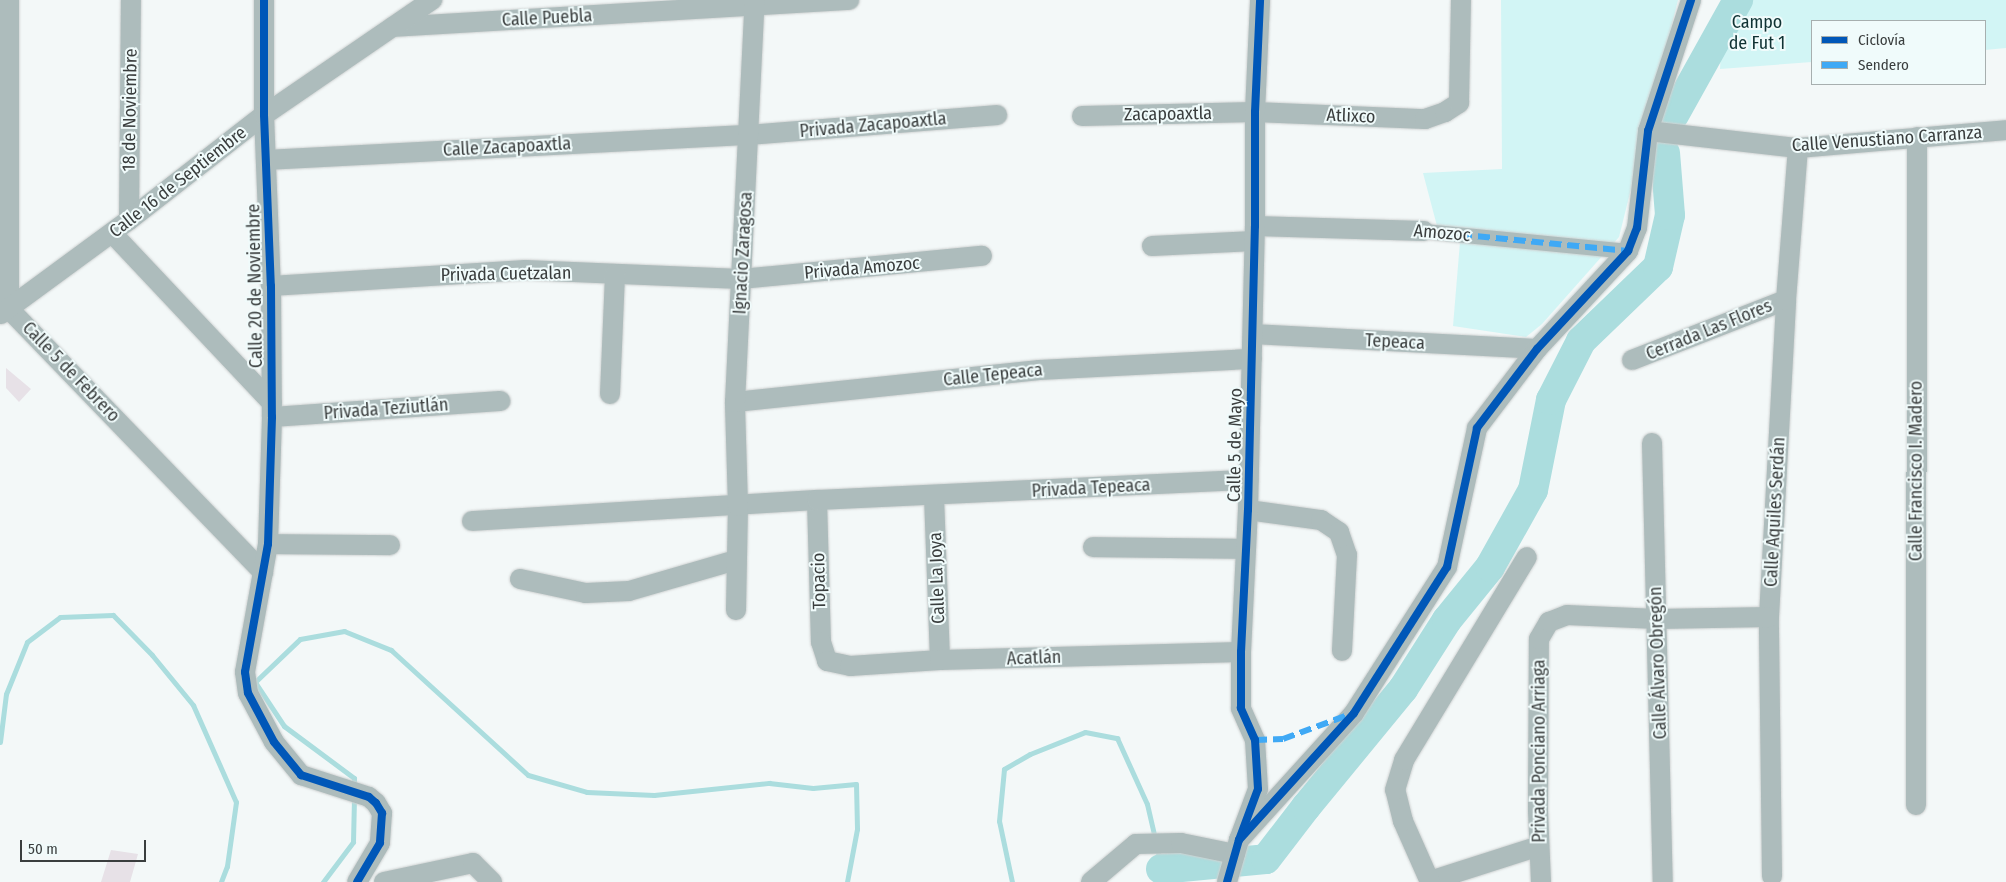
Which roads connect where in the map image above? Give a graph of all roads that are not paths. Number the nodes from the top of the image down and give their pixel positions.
1 (9, 0) edge
2 (131, 0) edge
3 (264, 0) edge
4 (432, 0) edge
5 (849, 0) edge
6 (1260, 0) edge
7 (1462, 0) edge
8 (1691, 0) edge
9 (755, 3) edge
10 (394, 27) junction
11 (1255, 112) junction
12 (264, 115) junction
13 (997, 115) dead end
14 (1082, 116) dead end
15 (2006, 130) edge
16 (1648, 131) junction
17 (749, 135) junction
18 (1917, 137) junction
19 (1798, 148) junction
20 (266, 160) junction
21 (129, 220) junction
22 (1424, 231) joint
23 (112, 233) junction
24 (1255, 234) junction
25 (1152, 246) dead end
26 (1628, 251) junction
27 (982, 256) dead end
28 (615, 274) junction
29 (741, 279) junction
30 (272, 286) junction
31 (1786, 300) junction
32 (5, 312) edge
33 (1253, 334) junction
34 (1537, 350) junction
35 (1252, 359) junction
36 (1632, 360) dead end
37 (610, 394) dead end
38 (500, 401) dead end
39 (735, 402) junction
40 (272, 410) junction
41 (1652, 443) dead end
42 (1249, 480) junction
43 (934, 496) junction
44 (817, 500) junction
45 (738, 506) junction
46 (1248, 510) junction
47 (472, 521) dead end
48 (268, 544) junction
49 (390, 545) dead end
50 (1094, 547) dead end
51 (1246, 549) junction
52 (1527, 557) dead end
53 (736, 560) junction
54 (263, 572) junction
55 (520, 579) dead end
56 (736, 610) dead end
57 (1769, 617) junction
58 (1656, 619) junction
59 (1342, 651) dead end
60 (1241, 652) junction
61 (940, 660) junction
62 (827, 661) joint
63 (1916, 805) dead end
64 (1539, 846) junction
65 (1233, 860) edge
66 (1772, 876) dead end
67 (1430, 881) edge
68 (357, 882) edge
69 (384, 882) edge
70 (492, 882) edge
71 (1091, 882) edge
72 (1541, 882) edge
73 (1663, 882) edge

1 - 32 street, Calle 5 de Febrero
2 - 21 street, 18 de Noviembre
3 - 12 street, Calle 20 de Noviembre
4 - 10 street, Calle 16 de Septiembre
5 - 9 street, Calle Puebla
6 - 11 street, Calle 5 de Mayo
7 - 11 street, Atlixco
8 - 16 street
9 - 10 street, Calle Puebla
9 - 17 street, Ignacio Zaragosa
10 - 12 street, Calle 16 de Septiembre
11 - 14 street, Zacapoaxtla
11 - 24 street, Calle 5 de Mayo
12 - 20 street, Calle 20 de Noviembre
12 - 21 street, Calle 16 de Septiembre
13 - 17 street, Privada Zacapoaxtla
15 - 18 street, Calle Venustiano Carranza
16 - 19 street, Calle Venustiano Carranza
16 - 26 street
17 - 20 street, Calle Zacapoaxtla
17 - 29 street, Ignacio Zaragosa
18 - 19 street, Calle Venustiano Carranza
18 - 63 street, Calle Francisco I. Madero
19 - 31 street, Calle Aquiles Serdán
20 - 30 street, Calle 20 de Noviembre
21 - 23 street, Calle 16 de Septiembre
22 - 24 street, Amozoc
22 - 26 street, Amozoc
23 - 32 street, Calle 16 de Septiembre
23 - 40 street
24 - 25 street, Amozoc
24 - 33 street, Calle 5 de Mayo
26 - 34 street
27 - 29 street, Privada Amozoc
28 - 29 street, Privada Cuetzalan
28 - 30 street, Privada Cuetzalan
28 - 37 street
29 - 39 street, Ignacio Zaragosa
30 - 40 street, Calle 20 de Noviembre
31 - 36 street, Cerrada Las Flores
31 - 57 street, Calle Aquiles Serdán
32 - 54 street, Calle 5 de Febrero
33 - 34 street, Tepeaca
33 - 35 street, Calle 5 de Mayo
34 - 65 street
35 - 39 street, Calle Tepeaca
35 - 42 street, Calle 5 de Mayo
38 - 40 street, Privada Teziutlán
39 - 45 street, Ignacio Zaragosa
40 - 48 street, Calle 20 de Noviembre
41 - 58 street, Calle Álvaro Obregón
42 - 43 street, Privada Tepeaca
42 - 46 street, Calle 5 de Mayo
43 - 44 street
43 - 61 street, Calle La Joya
44 - 45 street
44 - 62 street, Topacio
45 - 47 street
45 - 53 street, Ignacio Zaragosa
46 - 51 street, Calle 5 de Mayo
46 - 59 street
48 - 49 street
48 - 54 street, Calle 20 de Noviembre
50 - 51 street
51 - 60 street, Calle 5 de Mayo
52 - 67 street
53 - 55 street
53 - 56 street, Ignacio Zaragosa
54 - 68 street, Calle 20 de Noviembre
57 - 58 street
57 - 66 street, Calle Aquiles Serdán
58 - 64 street, Privada Ponciano Arriaga
58 - 73 street, Calle Álvaro Obregón
60 - 61 street, Acatlán
60 - 65 street, Calle 5 de Mayo
61 - 62 street, Acatlán
64 - 67 street
64 - 72 street, Privada Ponciano Arriaga
65 - 71 street
69 - 70 street

